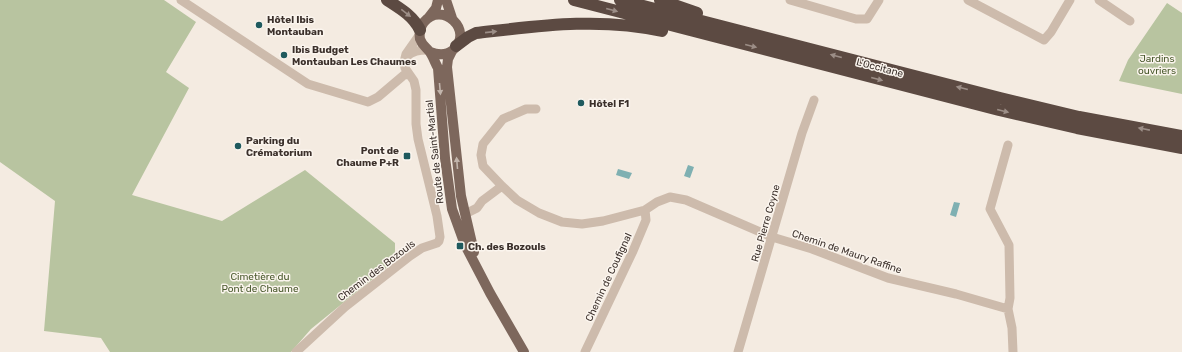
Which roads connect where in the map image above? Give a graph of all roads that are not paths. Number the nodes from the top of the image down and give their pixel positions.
1 (181, 0) edge
2 (387, 0) edge
3 (438, 0) edge
4 (446, 0) edge
5 (574, 0) edge
6 (620, 0) edge
7 (660, 0) edge
8 (790, 0) edge
9 (879, 0) edge
10 (968, 0) edge
11 (1070, 0) edge
12 (1099, 0) edge
13 (427, 18) junction
14 (452, 18) junction
15 (1130, 21) dead end
16 (420, 32) junction
17 (730, 35) junction
18 (454, 49) junction
19 (428, 51) junction
20 (405, 57) junction
21 (409, 74) junction
22 (814, 100) dead end
23 (536, 109) dead end
24 (1182, 136) edge
25 (1008, 145) dead end
26 (1182, 148) edge
27 (445, 158) junction
28 (502, 186) junction
29 (460, 196) junction
30 (482, 201) junction
31 (645, 210) junction
32 (464, 214) junction
33 (772, 237) junction
34 (479, 270) junction
35 (1008, 310) junction
36 (296, 352) edge
37 (524, 352) edge
38 (584, 352) edge
39 (738, 352) edge
40 (1013, 352) edge

1 - 21 street
2 -> 16 highway
3 - 13 main road
4 - 14 main road
5 -> 17 highway, L'Occitane
6 - 17 highway, L'Occitane
7 - 17 highway
8 - 9 street
10 - 11 street
12 - 15 street
13 - 14 main road
13 - 16 main road
14 - 18 main road
16 - 19 main road
16 - 20 street
18 -> 17 highway
24 -> 17 highway, L'Occitane
17 -> 26 highway, L'Occitane
18 - 19 main road
29 -> 18 main road, Route de Saint-Martial
19 - 20 street
19 -> 27 main road, Route de Saint-Martial
20 - 21 street, Chemin des Bozouls
21 - 36 street, Chemin des Bozouls
22 - 33 street, Rue Pierre Coyne
23 - 28 street, Chemin de Maury Raffine
25 - 35 street
27 - 32 main road
27 - 34 main road, Route de Saint-Martial
28 - 30 street
28 - 31 street, Chemin de Maury Raffine
29 - 30 street
29 - 32 main road, Route de Saint-Martial
30 - 32 street
31 - 33 street, Chemin de Maury Raffine
31 - 38 street, Chemin de Coufignal
32 - 34 main road, Route de Saint-Martial
33 - 35 street, Chemin de Maury Raffine
33 - 39 street, Rue Pierre Coyne
34 - 37 main road, Route de Saint-Martial
35 - 40 street

